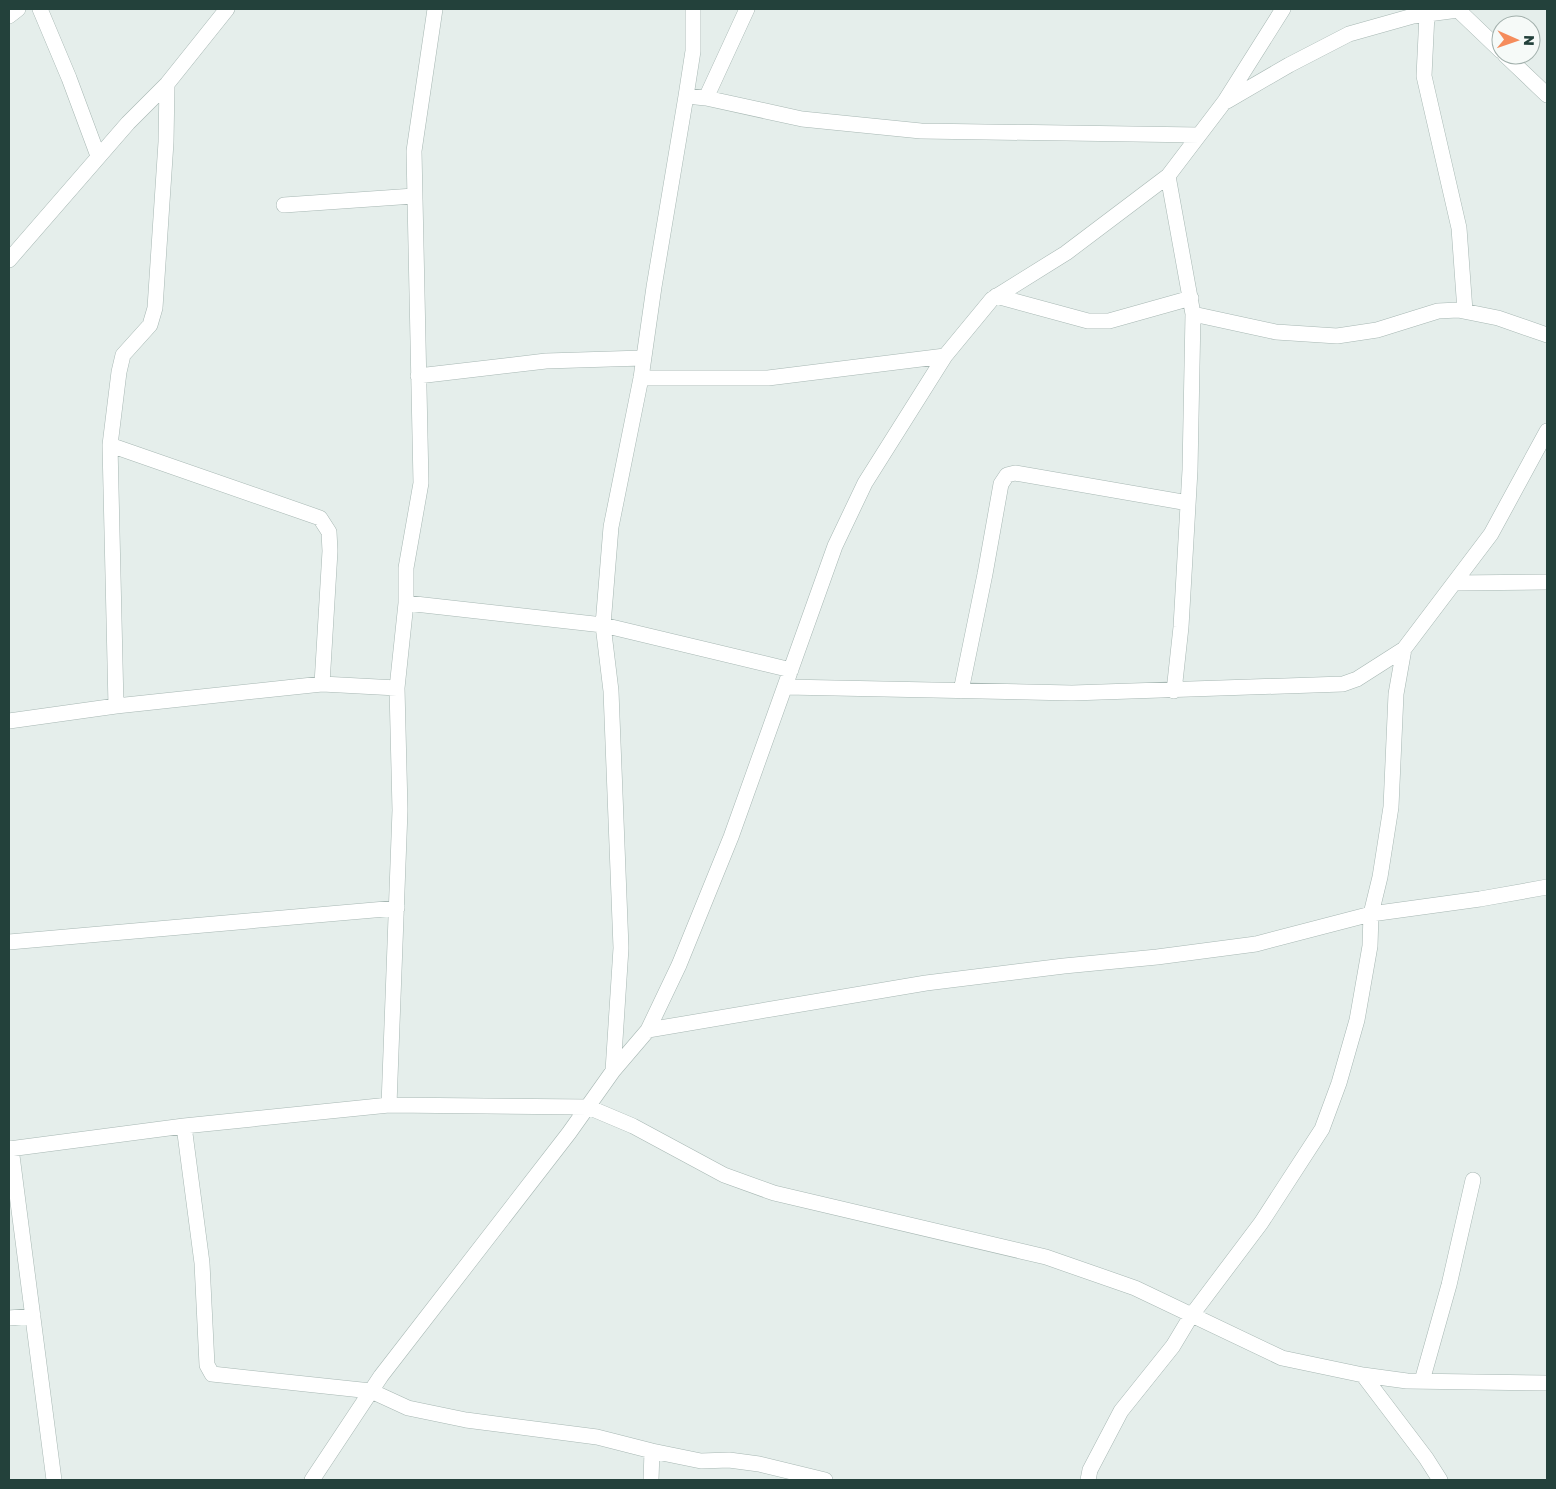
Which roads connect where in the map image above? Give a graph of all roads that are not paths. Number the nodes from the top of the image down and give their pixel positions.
1 (18, 9) edge
2 (40, 9) edge
3 (227, 9) edge
4 (435, 9) edge
5 (693, 9) edge
6 (747, 9) edge
7 (1283, 9) edge
8 (1457, 9) edge
9 (1427, 14) junction
10 (9, 16) edge
11 (1491, 41) edge
12 (1516, 65) edge
13 (167, 84) junction
14 (1547, 95) edge
15 (686, 96) junction
16 (706, 98) junction
17 (1225, 101) junction
18 (1199, 135) junction
19 (98, 156) junction
20 (1168, 176) junction
21 (414, 196) junction
22 (284, 205) dead end
23 (9, 260) edge
24 (996, 296) junction
25 (1191, 298) junction
26 (1465, 311) junction
27 (1193, 314) junction
28 (1547, 335) edge
29 (945, 356) junction
30 (643, 358) junction
31 (418, 376) junction
32 (641, 378) junction
33 (1547, 431) edge
34 (110, 445) junction
35 (1188, 503) junction
36 (1547, 582) edge
37 (1454, 583) junction
38 (406, 603) junction
39 (603, 625) junction
40 (1404, 649) junction
41 (791, 670) junction
42 (322, 684) junction
43 (786, 687) junction
44 (398, 688) junction
45 (961, 691) junction
46 (1174, 691) junction
47 (116, 706) junction
48 (9, 721) edge
49 (1547, 886) edge
50 (397, 908) junction
51 (1371, 914) junction
52 (9, 942) edge
53 (648, 1030) junction
54 (613, 1071) junction
55 (388, 1105) junction
56 (588, 1107) junction
57 (184, 1126) junction
58 (10, 1148) edge
59 (1473, 1180) dead end
60 (33, 1316) junction
61 (1191, 1316) junction
62 (9, 1318) edge
63 (1363, 1375) junction
64 (1422, 1381) junction
65 (1547, 1383) edge
66 (371, 1391) junction
67 (652, 1451) junction
68 (54, 1480) edge
69 (312, 1480) edge
70 (651, 1480) edge
71 (825, 1480) edge
72 (1088, 1480) edge
73 (1440, 1480) edge

1 - 10 street
2 - 19 street
3 - 13 street
4 - 21 street
5 - 15 street
6 - 16 street
7 - 17 street
8 - 9 street
8 - 11 street
9 - 17 street
9 - 26 street
12 - 14 street
13 - 19 street
13 - 34 street
15 - 16 street
15 - 30 street
16 - 18 street
17 - 18 street
18 - 20 street
19 - 23 street
20 - 24 street
20 - 25 street
21 - 22 street
21 - 31 street
24 - 25 street
24 - 29 street
25 - 27 street
26 - 27 street
26 - 28 street
27 - 35 street
29 - 32 street
29 - 41 street
30 - 31 street
30 - 32 street
31 - 38 street
32 - 39 street
33 - 37 street
34 - 42 street
34 - 47 street
35 - 45 street
35 - 46 street
36 - 37 street
37 - 40 street
38 - 39 street
38 - 44 street
39 - 41 street
39 - 54 street
40 - 46 street
40 - 51 street
41 - 43 street
42 - 44 street
42 - 47 street
43 - 45 street
43 - 53 street
44 - 50 street
45 - 46 street
47 - 48 street
49 - 51 street
50 - 52 street
50 - 55 street
51 - 53 street
51 - 61 street
53 - 54 street
54 - 56 street
55 - 56 street
55 - 57 street
56 - 61 street
56 - 66 street
57 - 58 street
57 - 66 street
58 - 60 street
59 - 64 street
60 - 62 street
60 - 68 street
61 - 63 street
61 - 72 street
63 - 64 street
63 - 73 street
64 - 65 street
66 - 67 street
66 - 69 street
67 - 70 street
67 - 71 street

